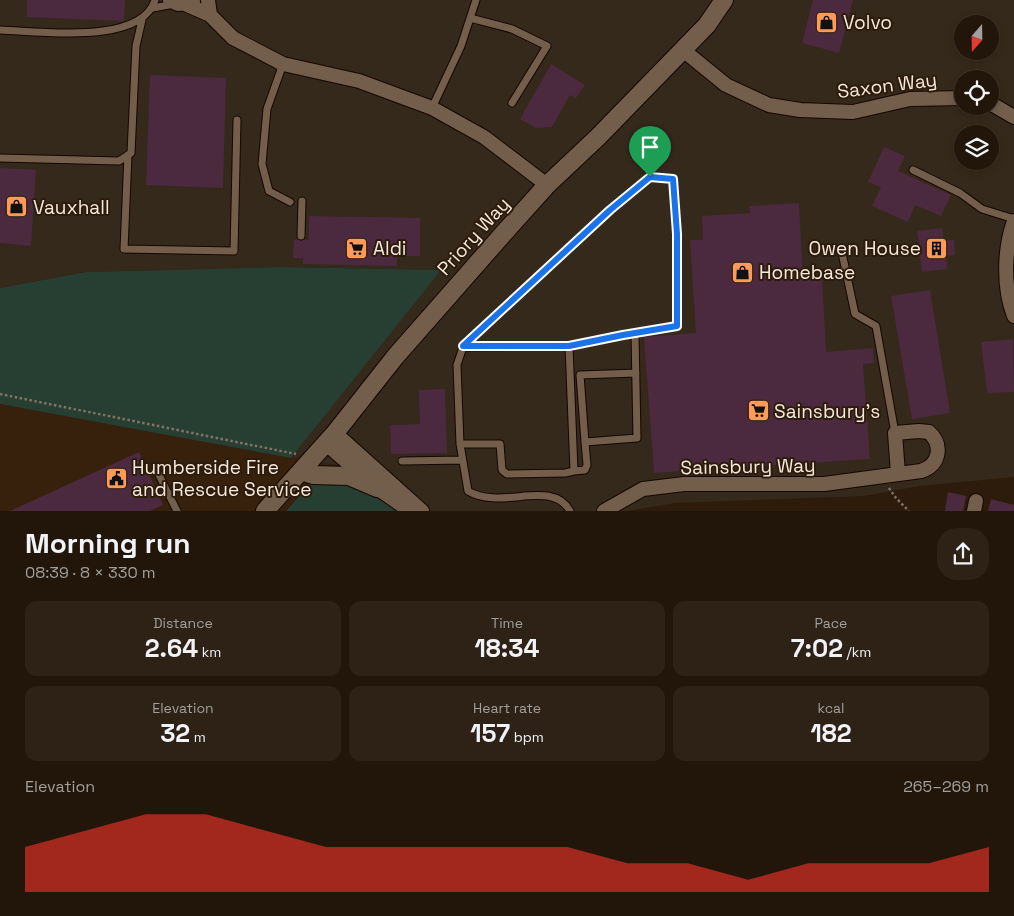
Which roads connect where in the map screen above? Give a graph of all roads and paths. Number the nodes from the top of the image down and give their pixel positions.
1 (155, 0) edge
2 (208, 0) edge
3 (476, 0) edge
4 (724, 0) edge
5 (182, 2) edge
6 (153, 8) junction
7 (210, 15) junction
8 (470, 18) junction
9 (142, 20) junction
10 (0, 30) edge
11 (683, 50) junction
12 (283, 64) junction
13 (954, 98) edge
14 (512, 103) dead end
15 (999, 103) edge
16 (1014, 105) edge
17 (432, 108) junction
18 (999, 108) edge
19 (1014, 117) edge
20 (237, 120) dead end
21 (128, 155) junction
22 (0, 158) edge
23 (913, 170) dead end
24 (547, 185) junction
25 (302, 201) dead end
26 (290, 202) dead end
27 (1014, 220) edge
28 (301, 236) dead end
29 (841, 248) dead end
30 (1014, 316) edge
31 (635, 333) junction
32 (463, 346) junction
33 (569, 346) junction
34 (636, 373) junction
35 (0, 394) edge
36 (895, 433) junction
37 (330, 438) junction
38 (586, 442) junction
39 (460, 444) junction
40 (312, 457) junction
41 (462, 460) junction
42 (402, 461) dead end
43 (156, 469) dead end
44 (301, 471) junction
45 (574, 471) junction
46 (898, 474) junction
47 (883, 476) junction
48 (377, 488) junction
49 (177, 511) edge
50 (265, 511) edge
51 (410, 511) edge
52 (422, 511) edge
53 (570, 511) edge
54 (604, 511) edge
55 (909, 511) edge

1 - 6 lane
2 - 7 street
3 - 8 lane
4 - 11 street, Priory Way
5 - 6 lane
5 - 7 street
6 - 9 lane
7 - 12 street
8 - 14 lane
8 - 17 lane
9 - 10 lane
9 - 21 lane
11 - 13 street, Saxon Way
11 - 24 street, Priory Way
12 - 17 street
12 - 26 lane
15 - 16 street
17 - 24 street
18 - 19 street
20 - 21 lane
21 - 22 lane
23 - 27 lane
24 - 37 street, Priory Way
25 - 28 lane
27 - 30 street
29 - 36 lane
31 - 32 lane
31 - 33 lane
31 - 34 lane
32 - 33 lane
32 - 39 lane
33 - 45 lane
34 - 38 lane
34 - 38 lane
35 - 40 path
36 - 46 street
36 - 46 street, Sainsbury Way
37 - 40 street, Priory Way
37 - 48 street
37 - 52 street
38 - 45 lane
39 - 41 lane
39 - 45 lane
40 - 44 street, Priory Way
41 - 42 lane
41 - 53 lane
43 - 49 lane
44 - 48 street
44 - 50 street, Priory Way
46 - 47 street, Sainsbury Way
47 - 54 street, Sainsbury Way
47 - 55 path
48 - 51 street

